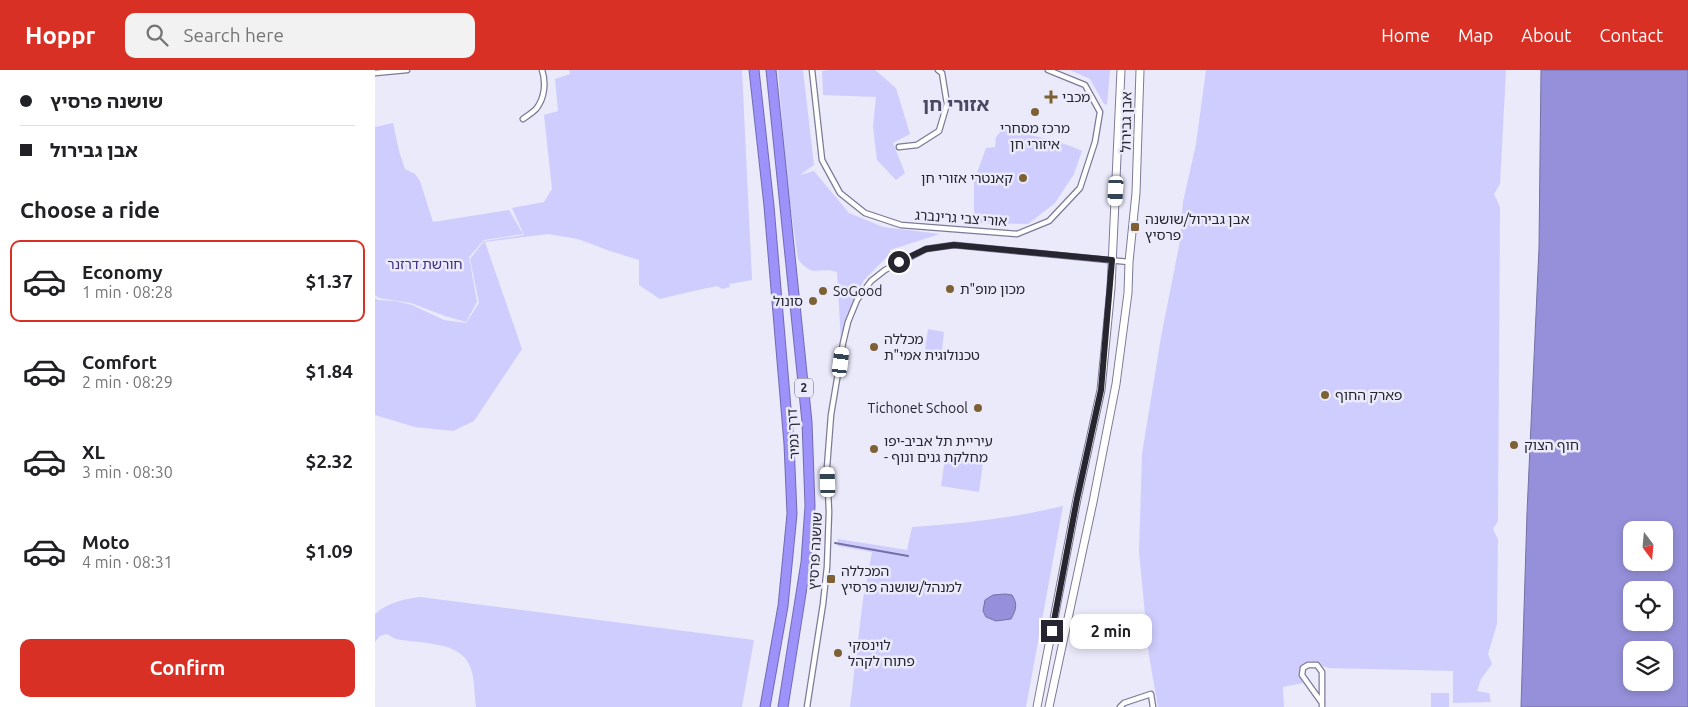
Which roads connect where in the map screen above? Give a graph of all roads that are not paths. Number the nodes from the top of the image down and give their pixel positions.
1 (407, 70) edge
2 (542, 70) edge
3 (754, 70) edge
4 (771, 70) edge
5 (812, 70) edge
6 (938, 70) edge
7 (1048, 70) edge
8 (1121, 70) edge
9 (1140, 70) edge
10 (375, 73) edge
11 (523, 119) dead end
12 (899, 147) dead end
13 (1112, 260) junction
14 (1129, 262) junction
15 (1129, 701) junction
16 (1322, 705) edge
17 (765, 707) edge
18 (783, 707) edge
19 (807, 707) edge
20 (1037, 707) edge
21 (1049, 707) edge
22 (1119, 707) edge
23 (1131, 707) edge
24 (1153, 707) edge

1 - 10 street
2 - 11 street
3 - 17 highway, דרך נמיר / 2
4 - 18 highway, דרך נמיר / 2
5 - 7 street, אורי צבי גרינברג
6 - 12 street
8 - 13 street, אבן גבירול
9 - 14 street, אבן גבירול
13 - 14 street, שושנה פרסיץ
13 - 19 street, שושנה פרסיץ
13 - 20 street, אבן גבירול
14 - 21 street, אבן גבירול
15 - 22 street
15 - 23 street
15 - 24 street
16 - 16 street

